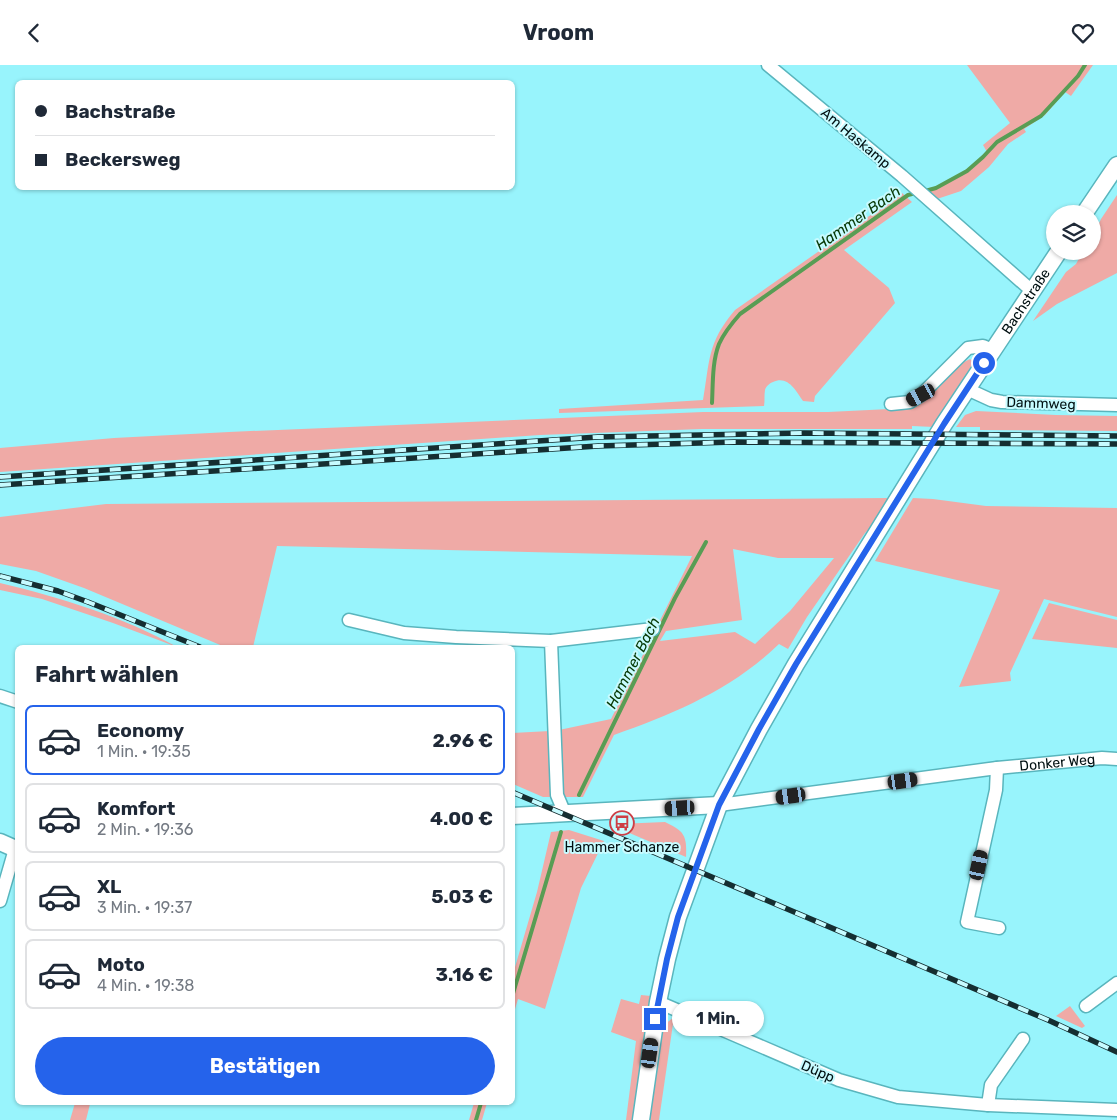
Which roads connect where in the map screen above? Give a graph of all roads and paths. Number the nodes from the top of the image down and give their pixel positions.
1 (768, 65) edge
2 (1117, 165) edge
3 (1090, 205) edge
4 (1053, 260) edge
5 (1032, 291) junction
6 (993, 350) junction
7 (967, 389) junction
8 (891, 404) dead end
9 (1117, 405) edge
10 (349, 620) dead end
11 (653, 629) dead end
12 (551, 641) junction
13 (0, 697) edge
14 (15, 700) edge
15 (1117, 759) edge
16 (997, 768) junction
17 (719, 805) junction
18 (565, 814) junction
19 (515, 816) edge
20 (0, 842) edge
21 (15, 849) edge
22 (15, 852) edge
23 (0, 901) edge
24 (999, 928) dead end
25 (1117, 983) edge
26 (658, 1002) junction
27 (1086, 1006) dead end
28 (1024, 1039) dead end
29 (988, 1105) junction
30 (1117, 1110) edge
31 (641, 1120) edge

1 - 5 street, Am Haskamp
2 - 3 street
4 - 5 street, Bachstraße
5 - 6 street, Bachstraße
6 - 7 street, Bachstraße
6 - 8 street
7 - 9 street, Dammweg
7 - 17 street, Bachstraße
10 - 12 street
11 - 12 street
12 - 18 street
13 - 14 street
15 - 16 street, Donker Weg
16 - 17 street, Donker Weg
16 - 24 street
17 - 18 street, Donker Weg
17 - 26 street, Bachstraße
18 - 19 street, Donker Weg
20 - 21 street
22 - 23 street
25 - 27 street
26 - 29 street, Düpp
26 - 31 street, Bachstraße
28 - 29 street
29 - 30 street, Düpp

